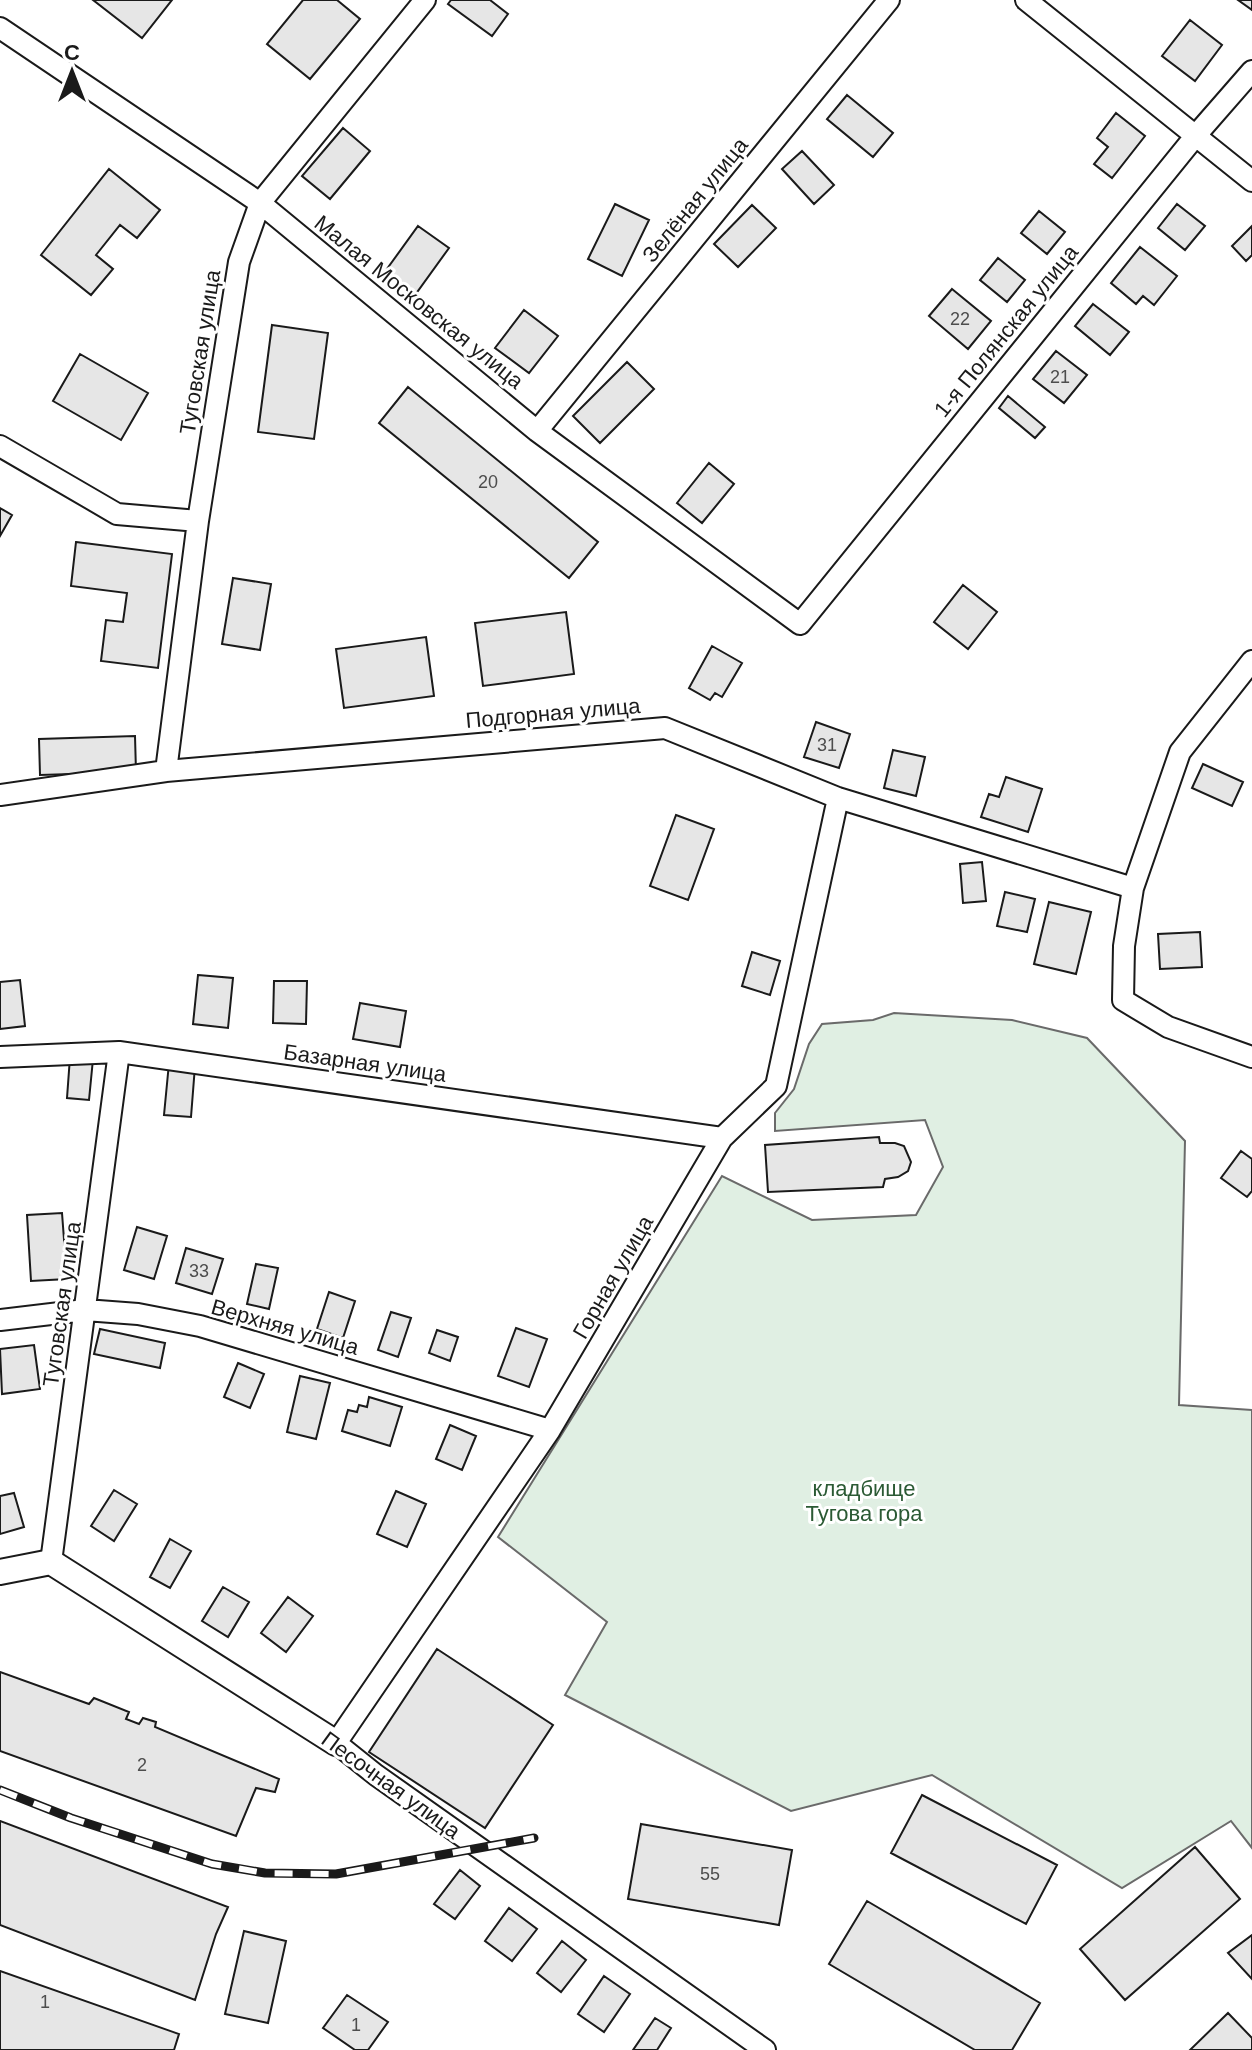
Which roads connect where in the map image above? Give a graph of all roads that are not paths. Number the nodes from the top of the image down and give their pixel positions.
1 (425, 0) edge
2 (889, 0) edge
3 (1026, 0) edge
4 (0, 28) edge
5 (1252, 71) edge
6 (1197, 134) junction
7 (1252, 181) edge
8 (260, 203) junction
9 (537, 431) junction
10 (0, 446) edge
11 (198, 521) junction
12 (800, 624) joint
13 (1252, 661) edge
14 (166, 771) junction
15 (0, 795) edge
16 (838, 798) junction
17 (1133, 888) junction
18 (119, 1052) junction
19 (0, 1057) edge
20 (1252, 1057) edge
21 (722, 1138) junction
22 (85, 1310) junction
23 (0, 1320) edge
24 (550, 1430) junction
25 (51, 1562) junction
26 (0, 1572) edge
27 (336, 1743) junction
28 (765, 2050) edge

1 - 8 street, Туговская улица
2 - 9 street, Зелёная улица
3 - 6 street
4 - 8 street, Малая Московская улица
5 - 6 street, 1-я Полянская улица
6 - 7 street
6 - 12 street, 1-я Полянская улица
8 - 9 street, Малая Московская улица
8 - 11 street, Туговская улица
9 - 12 street, Малая Московская улица
10 - 11 street
11 - 14 street, Туговская улица
13 - 17 street
14 - 15 street, Подгорная улица
14 - 16 street, Подгорная улица
16 - 17 street, Подгорная улица
16 - 21 street, Горная улица
17 - 20 street
18 - 19 street, Базарная улица
18 - 21 street, Базарная улица
18 - 22 street, Туговская улица
21 - 24 street, Горная улица
22 - 23 street, Верхняя улица
22 - 24 street, Верхняя улица
22 - 25 street, Туговская улица
24 - 27 street, Горная улица
25 - 26 street
25 - 27 street, Песочная улица
27 - 28 street, Песочная улица

